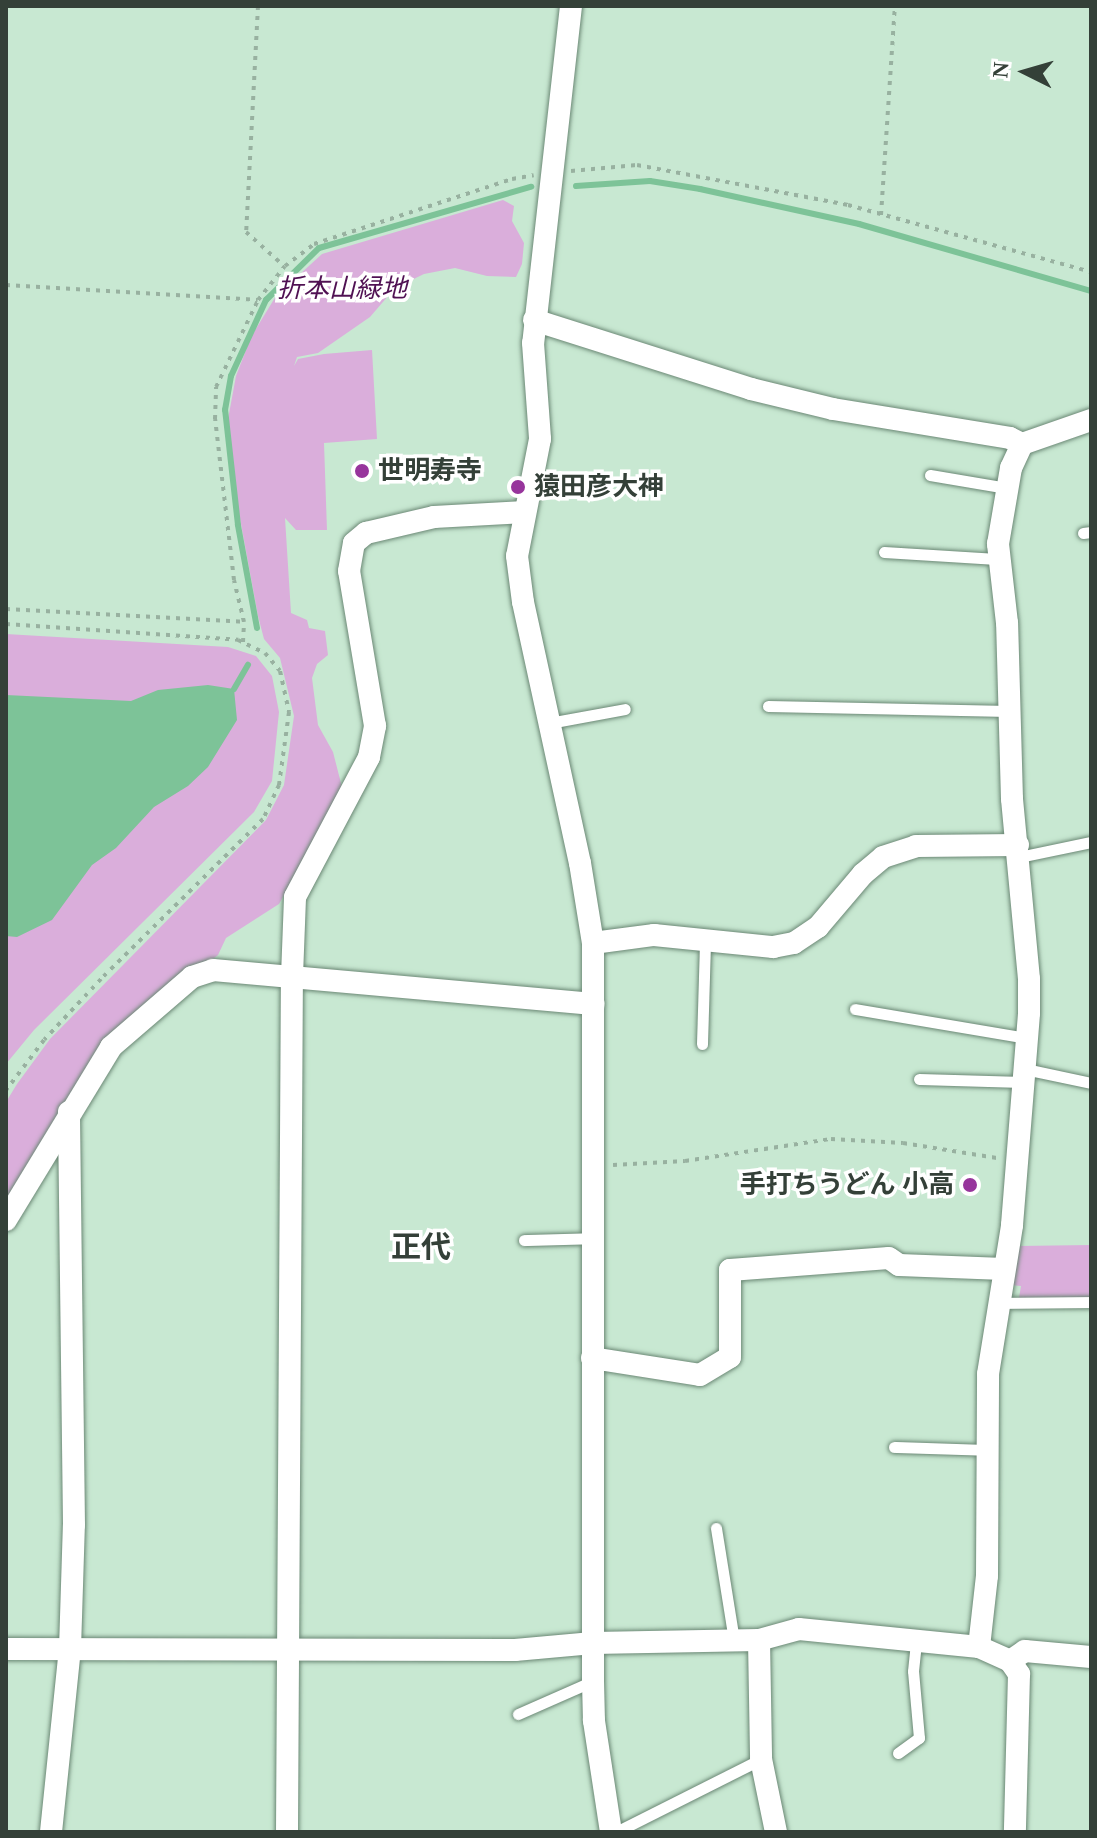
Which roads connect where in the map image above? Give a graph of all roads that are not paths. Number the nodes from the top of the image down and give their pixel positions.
1 (571, 6) edge
2 (534, 320) junction
3 (1091, 420) edge
4 (1022, 444) junction
5 (930, 475) dead end
6 (1007, 488) junction
7 (525, 512) junction
8 (884, 552) dead end
9 (997, 559) junction
10 (768, 706) dead end
11 (625, 709) dead end
12 (1009, 711) junction
13 (549, 723) junction
14 (1091, 842) edge
15 (1018, 851) junction
16 (705, 940) junction
17 (593, 943) junction
18 (292, 976) junction
19 (593, 1004) junction
20 (855, 1009) dead end
21 (1027, 1038) junction
22 (702, 1044) dead end
23 (1024, 1076) junction
24 (919, 1079) dead end
25 (1091, 1083) edge
26 (69, 1112) junction
27 (6, 1220) edge
28 (594, 1238) junction
29 (524, 1240) dead end
30 (1004, 1269) junction
31 (1091, 1302) edge
32 (997, 1303) junction
33 (592, 1358) junction
34 (894, 1447) dead end
35 (988, 1450) junction
36 (716, 1528) dead end
37 (734, 1640) junction
38 (759, 1640) junction
39 (916, 1641) junction
40 (593, 1643) junction
41 (979, 1647) junction
42 (286, 1648) junction
43 (6, 1649) edge
44 (70, 1649) junction
45 (1091, 1657) edge
46 (1010, 1661) junction
47 (593, 1681) junction
48 (518, 1714) dead end
49 (898, 1753) dead end
50 (761, 1759) junction
51 (51, 1832) edge
52 (287, 1832) edge
53 (614, 1832) edge
54 (776, 1832) edge
55 (1015, 1832) edge

1 - 2 street
2 - 4 street
2 - 7 street
3 - 4 street
4 - 6 street
5 - 6 lane
6 - 9 street
7 - 13 street
7 - 18 street
8 - 9 lane
9 - 12 street
10 - 12 lane
11 - 13 lane
12 - 15 street
13 - 17 street
14 - 15 lane
15 - 16 street
15 - 21 street
16 - 17 street
16 - 22 lane
17 - 19 street
18 - 19 street
18 - 26 street
18 - 42 street
19 - 28 street
20 - 21 lane
21 - 23 street
23 - 24 lane
23 - 25 lane
23 - 30 street
26 - 27 street
26 - 44 street
28 - 29 lane
28 - 33 street
30 - 32 street
30 - 33 street
31 - 32 lane
32 - 35 street
33 - 40 street
34 - 35 lane
35 - 41 street
36 - 37 lane
37 - 38 street
37 - 40 street
38 - 39 street
38 - 50 street
39 - 41 street
39 - 49 lane
40 - 42 street
40 - 47 street
41 - 46 street
42 - 44 street
42 - 52 street
43 - 44 street
44 - 51 street
45 - 46 street
46 - 55 street
47 - 48 lane
47 - 53 street
50 - 53 lane
50 - 54 street

